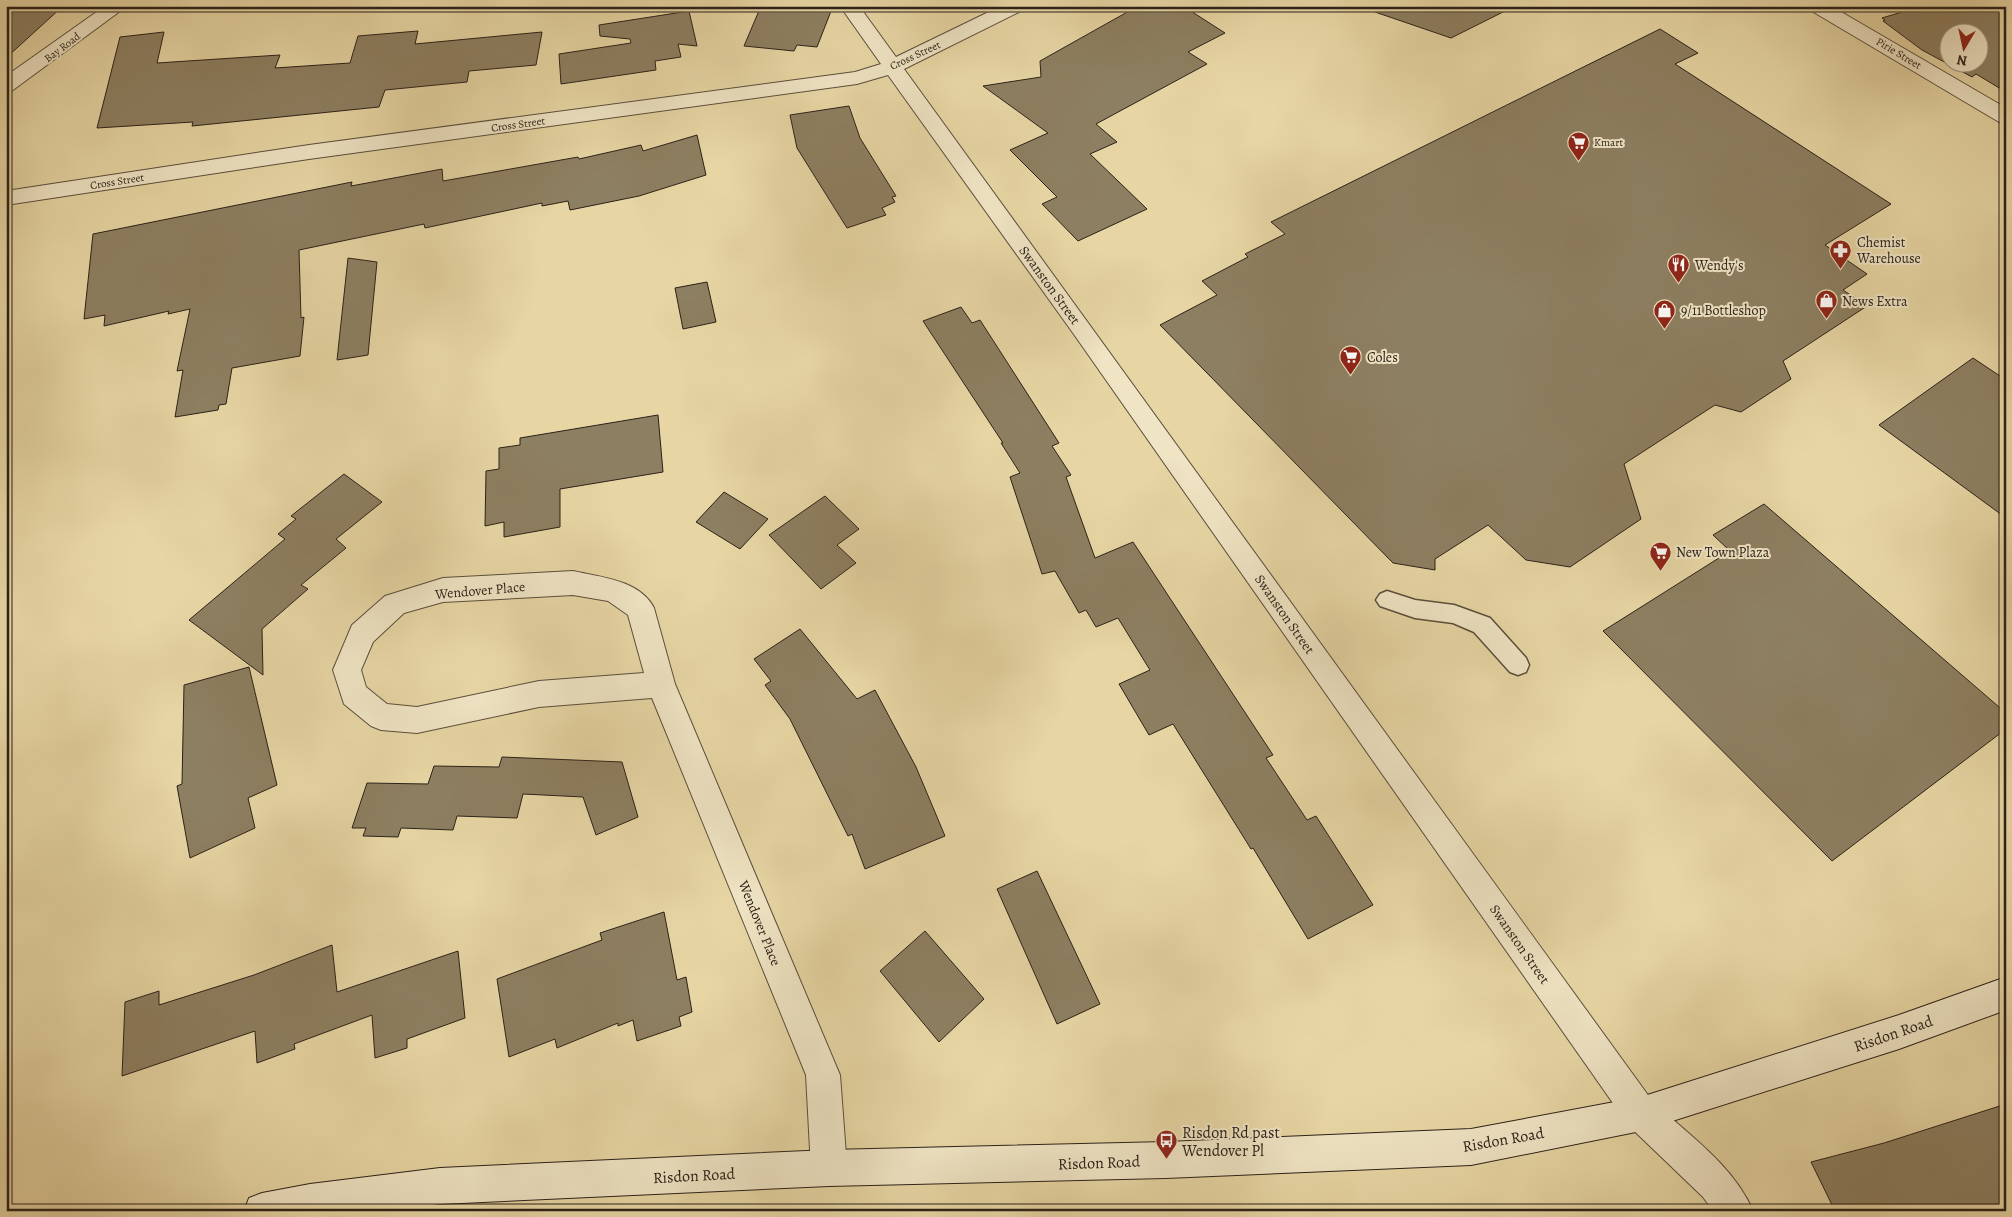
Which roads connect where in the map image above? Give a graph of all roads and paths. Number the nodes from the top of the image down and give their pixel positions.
1 (118, 6) edge
2 (849, 6) edge
3 (1016, 6) edge
4 (1817, 6) edge
5 (892, 67) junction
6 (6, 86) edge
7 (2006, 117) edge
8 (6, 198) edge
9 (1387, 600) dead end
10 (1518, 665) dead end
11 (661, 684) junction
12 (2006, 993) edge
13 (1641, 1114) junction
14 (829, 1168) junction
15 (262, 1211) edge
16 (1735, 1211) edge

1 - 6 street, Bay Road
2 - 5 street, Swanston Street
3 - 5 street, Cross Street
4 - 7 street, Pirie Street
5 - 8 street, Cross Street
5 - 13 street, Swanston Street
9 - 10 lane
11 - 11 street, Wendover Place
11 - 14 street, Wendover Place
12 - 13 street, Risdon Road
13 - 14 street, Risdon Road
13 - 16 street, Swanston Street
14 - 15 street, Risdon Road

